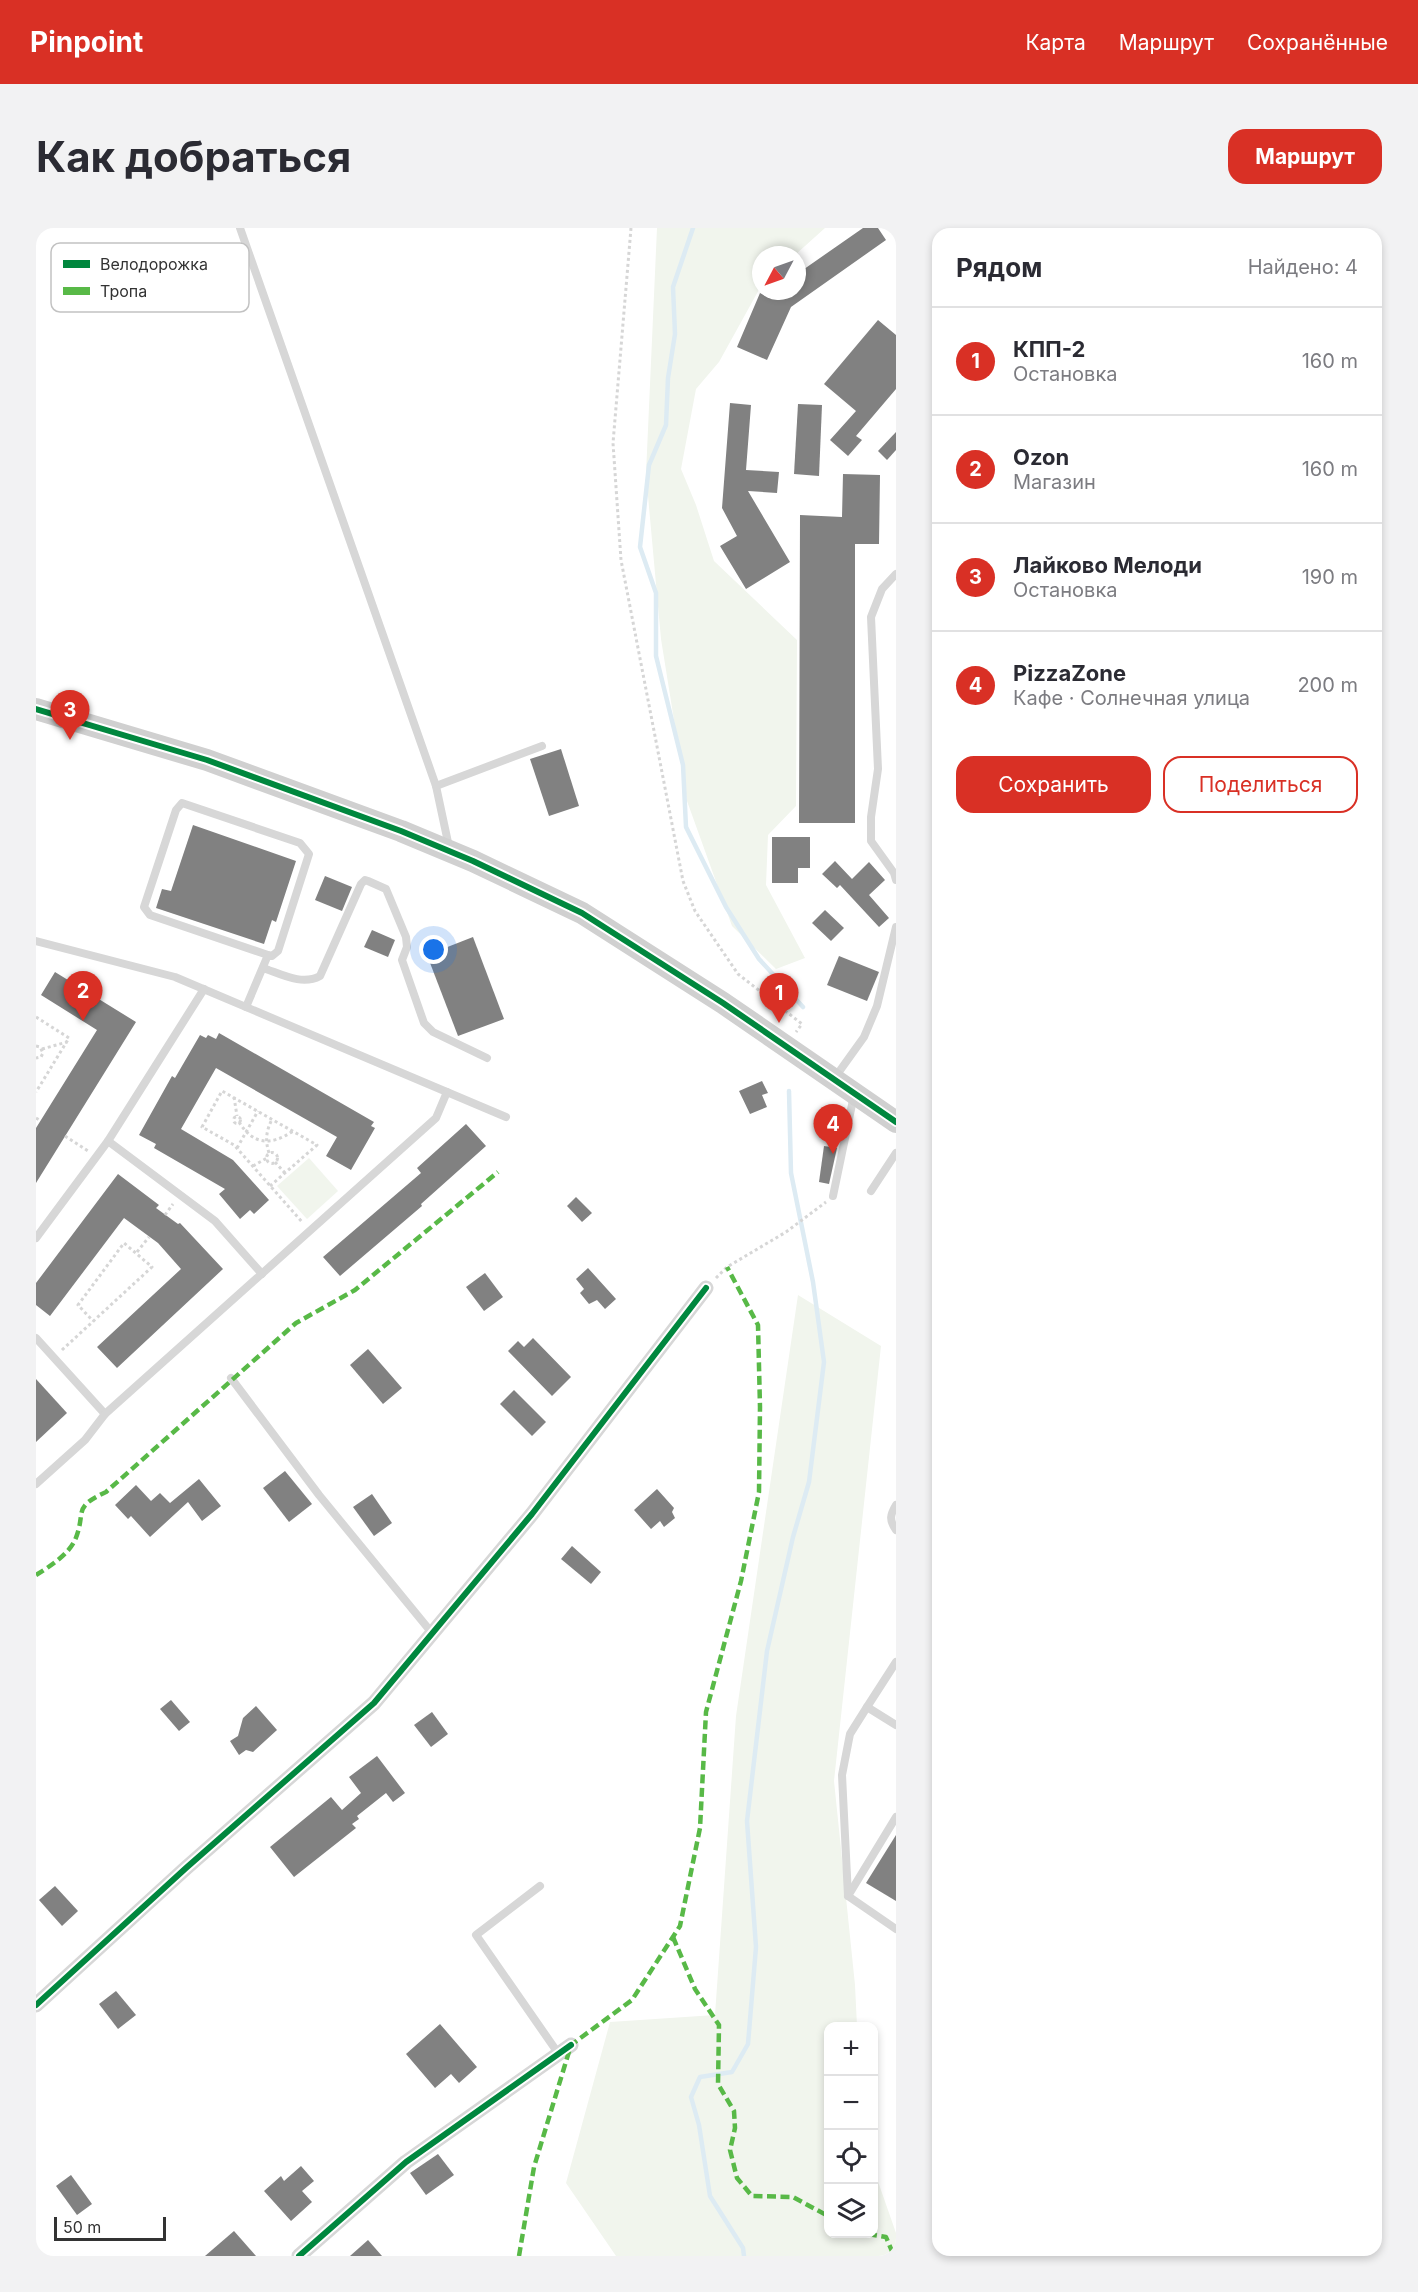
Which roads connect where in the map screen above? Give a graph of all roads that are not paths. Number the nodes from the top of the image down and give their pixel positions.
1 (240, 228) edge
2 (245, 243) edge
3 (249, 254) edge
4 (896, 573) edge
5 (36, 709) edge
6 (542, 746) dead end
7 (436, 786) junction
8 (450, 852) junction
9 (896, 880) edge
10 (896, 927) edge
11 (36, 941) edge
12 (268, 955) junction
13 (263, 968) junction
14 (204, 989) junction
15 (246, 1007) junction
16 (487, 1058) dead end
17 (833, 1080) junction
18 (447, 1092) junction
19 (854, 1094) junction
20 (506, 1117) dead end
21 (896, 1122) edge
22 (108, 1142) junction
23 (896, 1153) edge
24 (871, 1191) dead end
25 (833, 1196) road end
26 (36, 1238) edge
27 (262, 1274) junction
28 (706, 1288) road end
29 (36, 1338) edge
30 (231, 1378) dead end
31 (105, 1414) junction
32 (36, 1484) edge
33 (896, 1505) edge
34 (896, 1530) edge
35 (432, 1633) junction
36 (896, 1662) edge
37 (867, 1707) junction
38 (896, 1725) edge
39 (896, 1817) edge
40 (540, 1886) dead end
41 (848, 1896) junction
42 (896, 1929) edge
43 (36, 2005) edge
44 (565, 2049) joint
45 (299, 2256) edge

1 - 2 lane
3 - 7 lane
4 - 9 lane
5 - 8 street
6 - 7 lane
7 - 8 lane
8 - 17 street
10 - 17 lane
11 - 14 lane
12 - 12 lane
12 - 13 lane
13 - 15 lane
13 - 16 lane
14 - 15 lane
14 - 22 lane
15 - 18 lane
17 - 19 street
18 - 20 lane
18 - 27 lane
19 - 21 street
19 - 25 lane
22 - 26 lane
22 - 27 lane
23 - 24 lane
27 - 31 lane
28 - 35 street
29 - 31 lane
30 - 35 lane
31 - 32 lane
33 - 34 lane
35 - 43 street
36 - 37 lane
37 - 38 lane
37 - 41 lane
39 - 41 lane
40 - 44 lane
41 - 42 lane
44 - 45 street

